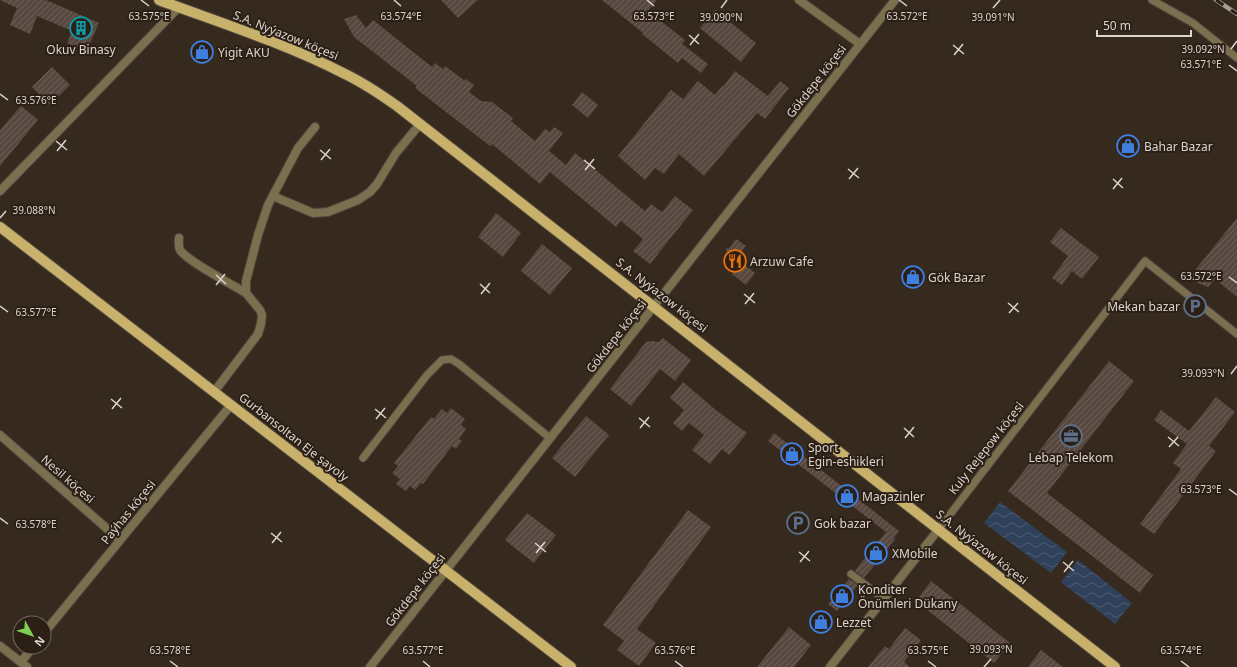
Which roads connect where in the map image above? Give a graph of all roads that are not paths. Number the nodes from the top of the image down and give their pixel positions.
1 (159, 0) edge
2 (799, 0) edge
3 (895, 0) edge
4 (1152, 0) edge
5 (179, 7) junction
6 (860, 44) junction
7 (1237, 58) edge
8 (420, 124) junction
9 (315, 127) dead end
10 (0, 191) edge
11 (272, 196) junction
12 (0, 227) edge
13 (179, 238) dead end
14 (246, 293) junction
15 (654, 306) junction
16 (1237, 334) edge
17 (214, 392) junction
18 (231, 405) junction
19 (0, 435) edge
20 (550, 438) junction
21 (363, 458) dead end
22 (938, 530) junction
23 (120, 540) junction
24 (446, 570) junction
25 (851, 574) dead end
26 (884, 599) junction
27 (52, 623) edge
28 (0, 646) edge
29 (29, 655) edge
30 (24, 665) edge
31 (370, 667) edge
32 (571, 667) edge
33 (830, 667) edge
34 (1115, 667) edge

1 - 5 main road, S.A. Nyýazow köçesi
2 - 6 street
3 - 6 street, Gökdepe köçesi
4 - 7 lane
5 - 8 main road, S.A. Nyýazow köçesi
5 - 10 street
6 - 15 street, Gökdepe köçesi
8 - 11 street
8 - 15 main road, S.A. Nyýazow köçesi
9 - 11 street
11 - 14 street
12 - 17 main road, Gurbansoltan Eje şayoly
13 - 14 street
14 - 17 street
15 - 20 street, Gökdepe köçesi
15 - 22 main road, S.A. Nyýazow köçesi
16 - 22 lane, Kuly Rejepow köçesi
17 - 18 main road, Gurbansoltan Eje şayoly
18 - 23 street, Paýhas köçesi
18 - 24 main road, Gurbansoltan Eje şayoly
19 - 23 street, Nesil köçesi
20 - 21 lane
20 - 24 street, Gökdepe köçesi
22 - 26 street, Kuly Rejepow köçesi
22 - 34 main road, S.A. Nyýazow köçesi
23 - 27 street, Paýhas köçesi
24 - 31 street, Gökdepe köçesi
24 - 32 main road, Gurbansoltan Eje şayoly
25 - 26 lane
26 - 33 street, Kuly Rejepow köçesi
28 - 30 street
29 - 30 street

